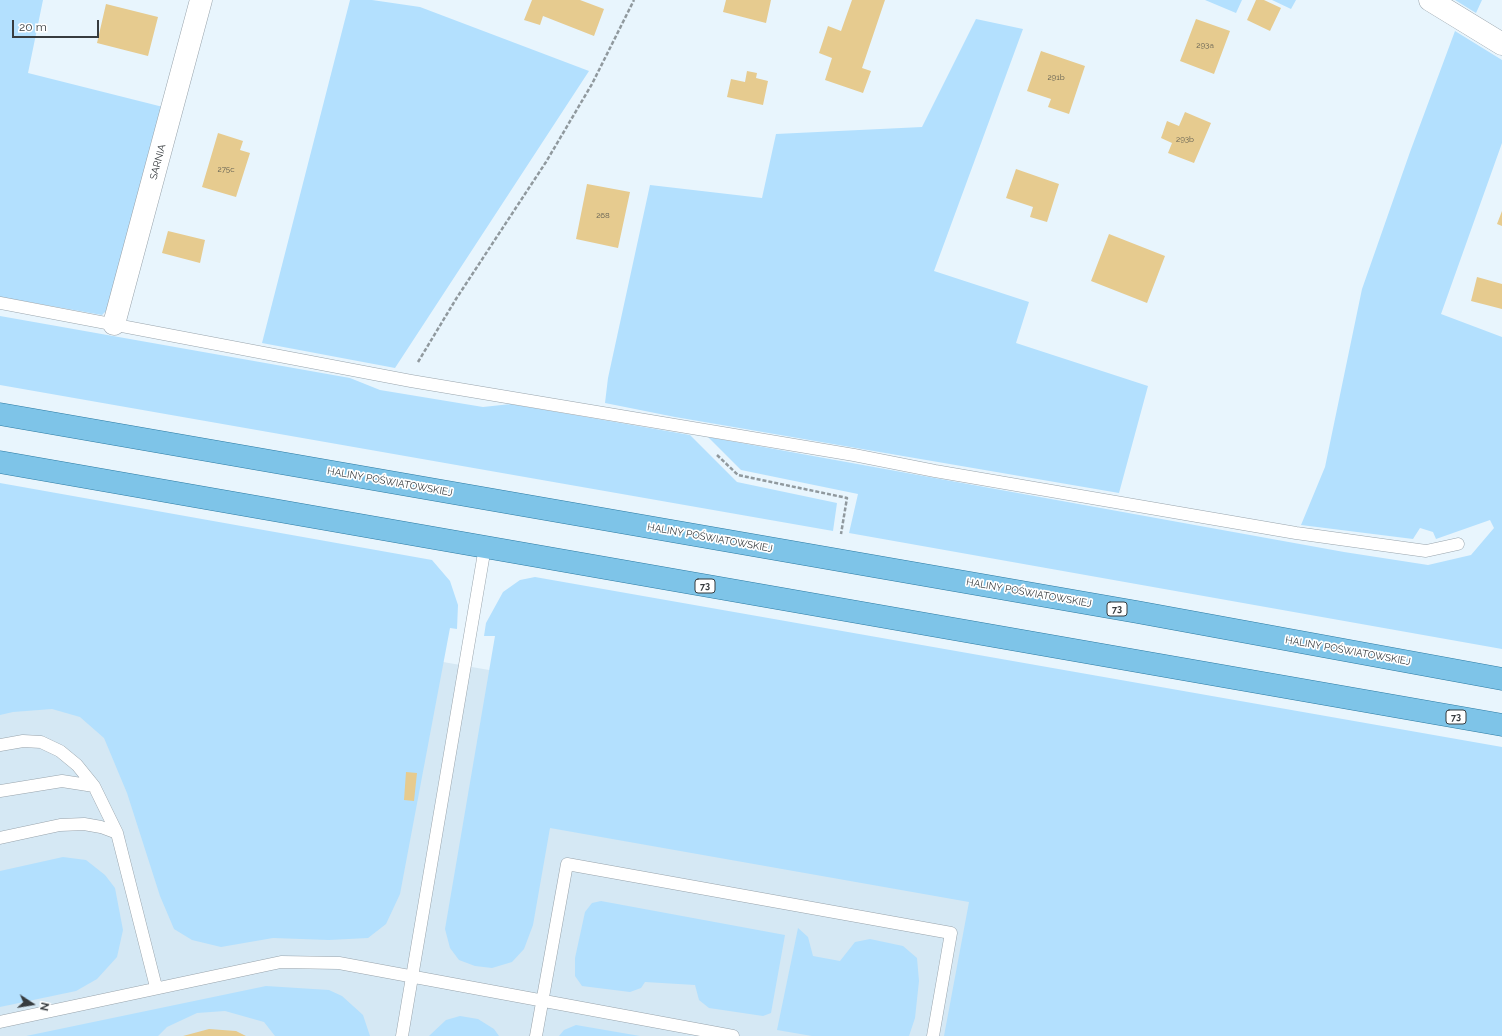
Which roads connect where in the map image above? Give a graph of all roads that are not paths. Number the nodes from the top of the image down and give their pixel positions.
1 (201, 0) edge
2 (1430, 0) edge
3 (1502, 44) edge
4 (0, 303) edge
5 (114, 324) junction
6 (0, 414) edge
7 (0, 462) edge
8 (1458, 544) dead end
9 (485, 547) junction
10 (1502, 679) edge
11 (1502, 725) edge
12 (0, 745) edge
13 (94, 786) junction
14 (0, 791) edge
15 (117, 833) junction
16 (0, 838) edge
17 (412, 978) junction
18 (156, 987) junction
19 (542, 1002) junction
20 (0, 1022) edge
21 (402, 1036) edge
22 (536, 1036) edge
23 (733, 1036) edge
24 (933, 1036) edge

1 - 5 street, SARNIA
2 - 3 street
4 - 5 lane
5 - 8 lane
6 - 10 main road, HALINY POŚWIATOWSKIEJ / 73
7 - 9 main road, 73
9 - 11 main road, 73
9 - 17 lane
12 - 13 lane
13 - 14 lane
13 - 15 lane
15 - 16 lane
15 - 18 lane
17 - 18 lane
17 - 19 lane
17 - 21 lane
18 - 20 lane
19 - 22 lane
19 - 23 lane
19 - 24 lane

